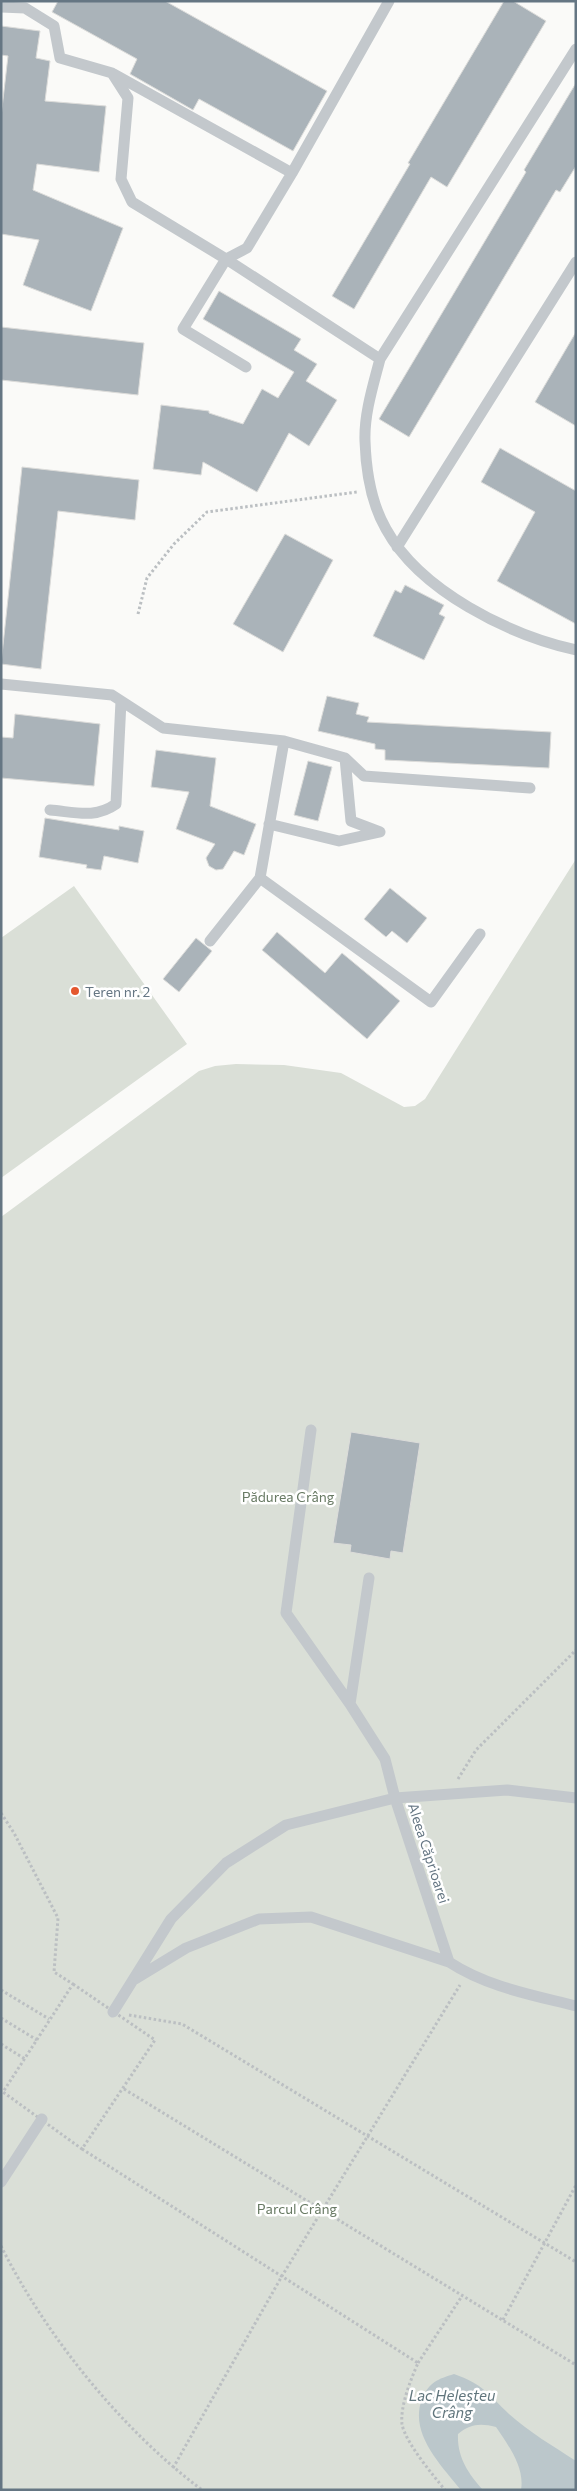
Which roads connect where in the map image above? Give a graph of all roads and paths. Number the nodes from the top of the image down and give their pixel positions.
1 (389, 1) edge
2 (27, 5) edge
3 (1, 7) edge
4 (576, 49) edge
5 (112, 73) junction
6 (292, 173) junction
7 (226, 259) junction
8 (576, 262) edge
9 (380, 359) junction
10 (246, 367) dead end
11 (370, 490) junction
12 (397, 547) junction
13 (138, 614) dead end
14 (576, 650) edge
15 (1, 684) edge
16 (121, 701) junction
17 (284, 741) junction
18 (345, 758) junction
19 (364, 776) junction
20 (346, 785) junction
21 (530, 788) dead end
22 (50, 810) dead end
23 (351, 821) junction
24 (269, 824) junction
25 (339, 841) junction
26 (260, 878) junction
27 (480, 934) dead end
28 (210, 941) dead end
29 (311, 1430) dead end
30 (369, 1578) dead end
31 (576, 1650) edge
32 (350, 1704) junction
33 (449, 1794) junction
34 (396, 1798) junction
35 (576, 1798) edge
36 (1, 1813) edge
37 (449, 1962) junction
38 (467, 1974) junction
39 (134, 1980) junction
40 (73, 1984) junction
41 (1, 1990) edge
42 (576, 2006) edge
43 (113, 2012) junction
44 (1, 2018) edge
45 (49, 2020) junction
46 (37, 2040) junction
47 (1, 2044) edge
48 (25, 2059) junction
49 (124, 2088) junction
50 (42, 2119) junction
51 (369, 2137) junction
52 (82, 2148) junction
53 (1, 2182) edge
54 (576, 2185) edge
55 (323, 2210) junction
56 (544, 2243) junction
57 (1, 2246) edge
58 (576, 2262) edge
59 (282, 2276) junction
60 (462, 2296) junction
61 (503, 2320) junction
62 (418, 2363) junction
63 (576, 2365) edge
64 (173, 2468) junction
65 (202, 2490) edge
66 (445, 2490) edge

1 - 6 lane
2 - 3 lane
2 - 5 lane
4 - 9 lane
5 - 6 lane
5 - 7 lane
6 - 7 lane
7 - 9 lane
7 - 10 lane
8 - 12 lane
9 - 11 lane
11 - 12 lane
11 - 13 path
12 - 14 lane
15 - 16 lane
16 - 17 lane
16 - 22 lane
17 - 18 lane
17 - 24 lane
18 - 19 lane
18 - 20 lane
19 - 20 lane
19 - 21 lane
20 - 23 lane
23 - 25 lane
23 - 25 lane
24 - 25 lane
24 - 26 lane
26 - 27 lane
26 - 28 lane
29 - 32 lane
30 - 32 lane
31 - 33 path
32 - 34 lane
33 - 34 lane, Aleea Căprioarei
33 - 35 lane, Aleea Căprioarei
34 - 37 lane, Aleea Căprioarei
34 - 39 lane
36 - 40 path
37 - 38 lane
37 - 39 lane
38 - 42 lane
38 - 51 path
39 - 43 lane
40 - 43 path
40 - 45 path
41 - 45 path
43 - 49 path
43 - 51 path
44 - 46 path
45 - 46 path
46 - 48 path
47 - 48 path
48 - 50 path
49 - 52 path
49 - 55 path
50 - 52 path
50 - 53 lane
51 - 55 path
51 - 56 path
52 - 59 path
54 - 56 path
55 - 59 path
55 - 60 path
56 - 58 path
56 - 61 path
57 - 64 path
59 - 62 path
59 - 64 path
60 - 61 path
60 - 62 path
61 - 63 path
62 - 66 path
64 - 65 path

